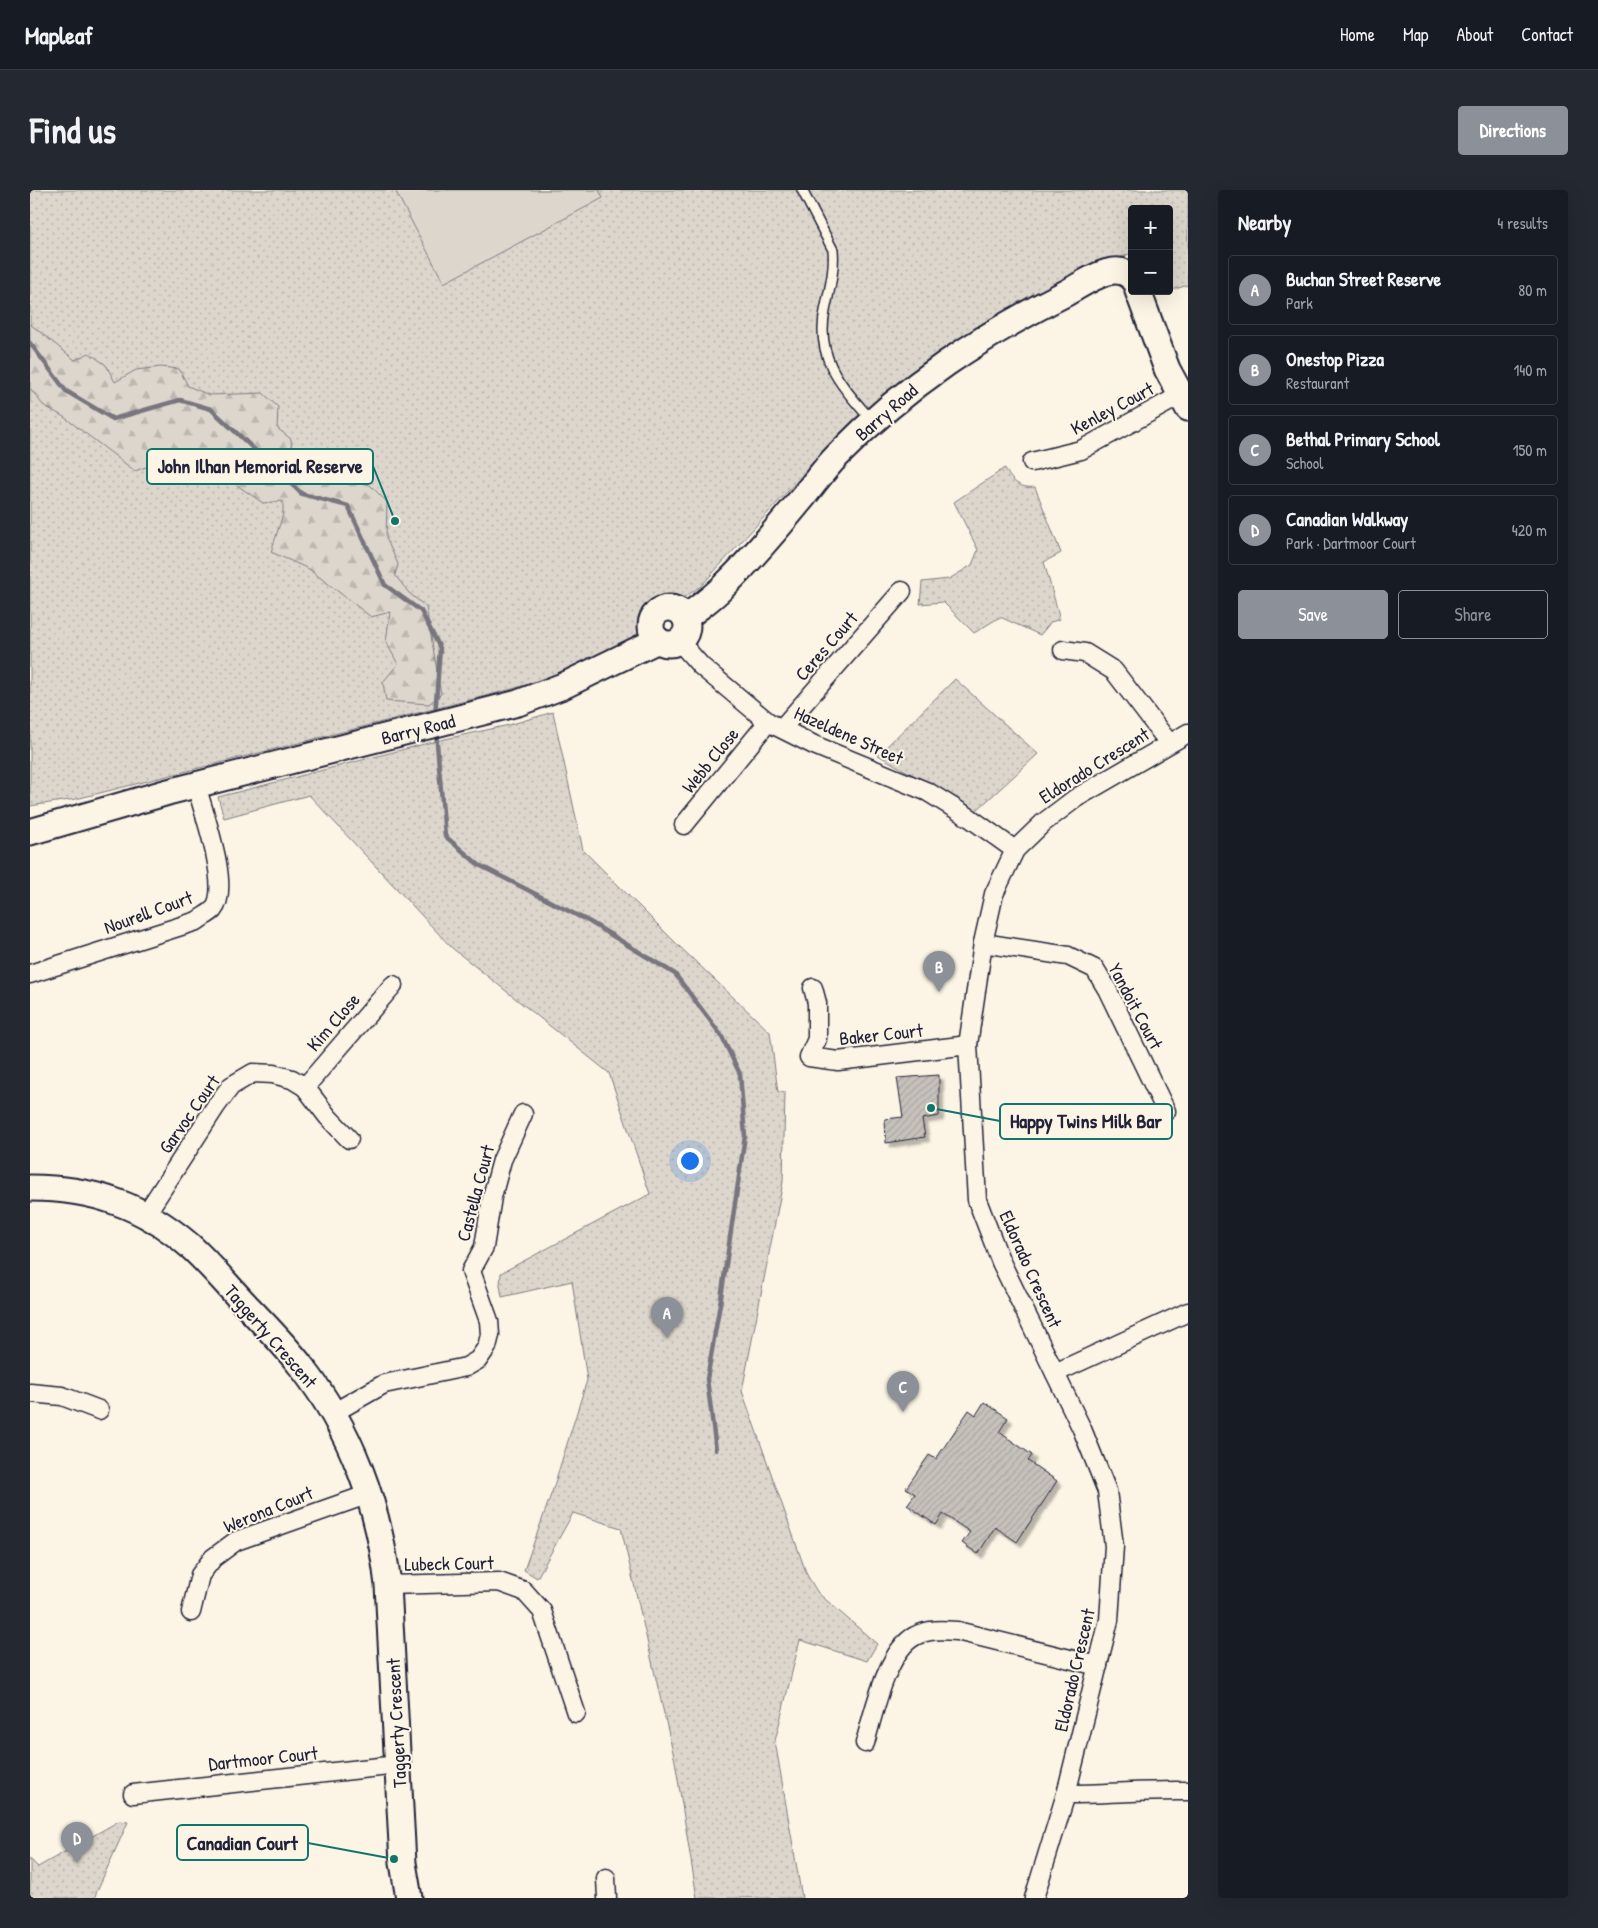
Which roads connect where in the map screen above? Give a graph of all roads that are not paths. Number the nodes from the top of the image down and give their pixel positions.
1 (802, 190) edge
2 (1127, 271) edge
3 (1139, 295) edge
4 (1185, 401) edge
5 (872, 421) junction
6 (1032, 462) dead end
7 (902, 591) dead end
8 (674, 633) junction
9 (1063, 650) dead end
10 (775, 725) junction
11 (1188, 733) edge
12 (1169, 743) junction
13 (196, 785) junction
14 (168, 792) junction
15 (30, 816) edge
16 (684, 825) dead end
17 (30, 832) edge
18 (1015, 850) junction
19 (983, 943) junction
20 (30, 974) edge
21 (393, 985) dead end
22 (813, 988) dead end
23 (968, 1045) junction
24 (305, 1087) junction
25 (1166, 1111) dead end
26 (523, 1114) dead end
27 (350, 1139) dead end
28 (30, 1188) edge
29 (146, 1214) junction
30 (1188, 1312) edge
31 (1055, 1373) junction
32 (30, 1392) edge
33 (99, 1410) dead end
34 (333, 1413) junction
35 (369, 1494) junction
36 (388, 1585) junction
37 (191, 1612) dead end
38 (1098, 1666) junction
39 (576, 1713) dead end
40 (865, 1743) dead end
41 (398, 1765) junction
42 (1188, 1791) edge
43 (133, 1794) dead end
44 (1066, 1794) junction
45 (606, 1878) dead end
46 (409, 1898) edge
47 (607, 1898) edge
48 (1034, 1898) edge

1 - 5 lane
2 - 5 street, Barry Road
3 - 4 street
4 - 6 street, Kenley Court
5 - 8 street, Barry Road
7 - 10 street, Ceres Court
8 - 10 street, Hazeldene Street
8 - 13 street, Barry Road
9 - 12 street
10 - 16 street, Webb Close
10 - 18 street, Hazeldene Street
11 - 12 street, Eldorado Crescent
12 - 18 street, Eldorado Crescent
13 - 14 street, Barry Road
13 - 20 street, Nourell Court
14 - 15 street, Barry Road
14 - 17 street, Barry Road
18 - 19 street, Eldorado Crescent
19 - 23 street, Eldorado Crescent
19 - 25 street, Yandoit Court
21 - 24 street, Kim Close
22 - 23 street, Baker Court
23 - 31 street, Eldorado Crescent
24 - 27 street, Garvoc Court
24 - 29 street, Garvoc Court
26 - 34 street, Castella Court
28 - 29 street, Taggerty Crescent
29 - 34 street, Taggerty Crescent
30 - 31 street
31 - 38 street, Eldorado Crescent
32 - 33 street
34 - 35 street, Taggerty Crescent
35 - 36 street, Taggerty Crescent
35 - 37 street, Werona Court
36 - 39 street, Lubeck Court
36 - 41 street, Taggerty Crescent
38 - 40 street
38 - 44 street, Eldorado Crescent
41 - 43 street, Dartmoor Court
41 - 46 street, Taggerty Crescent
42 - 44 street
44 - 48 street, Eldorado Crescent
45 - 47 street

